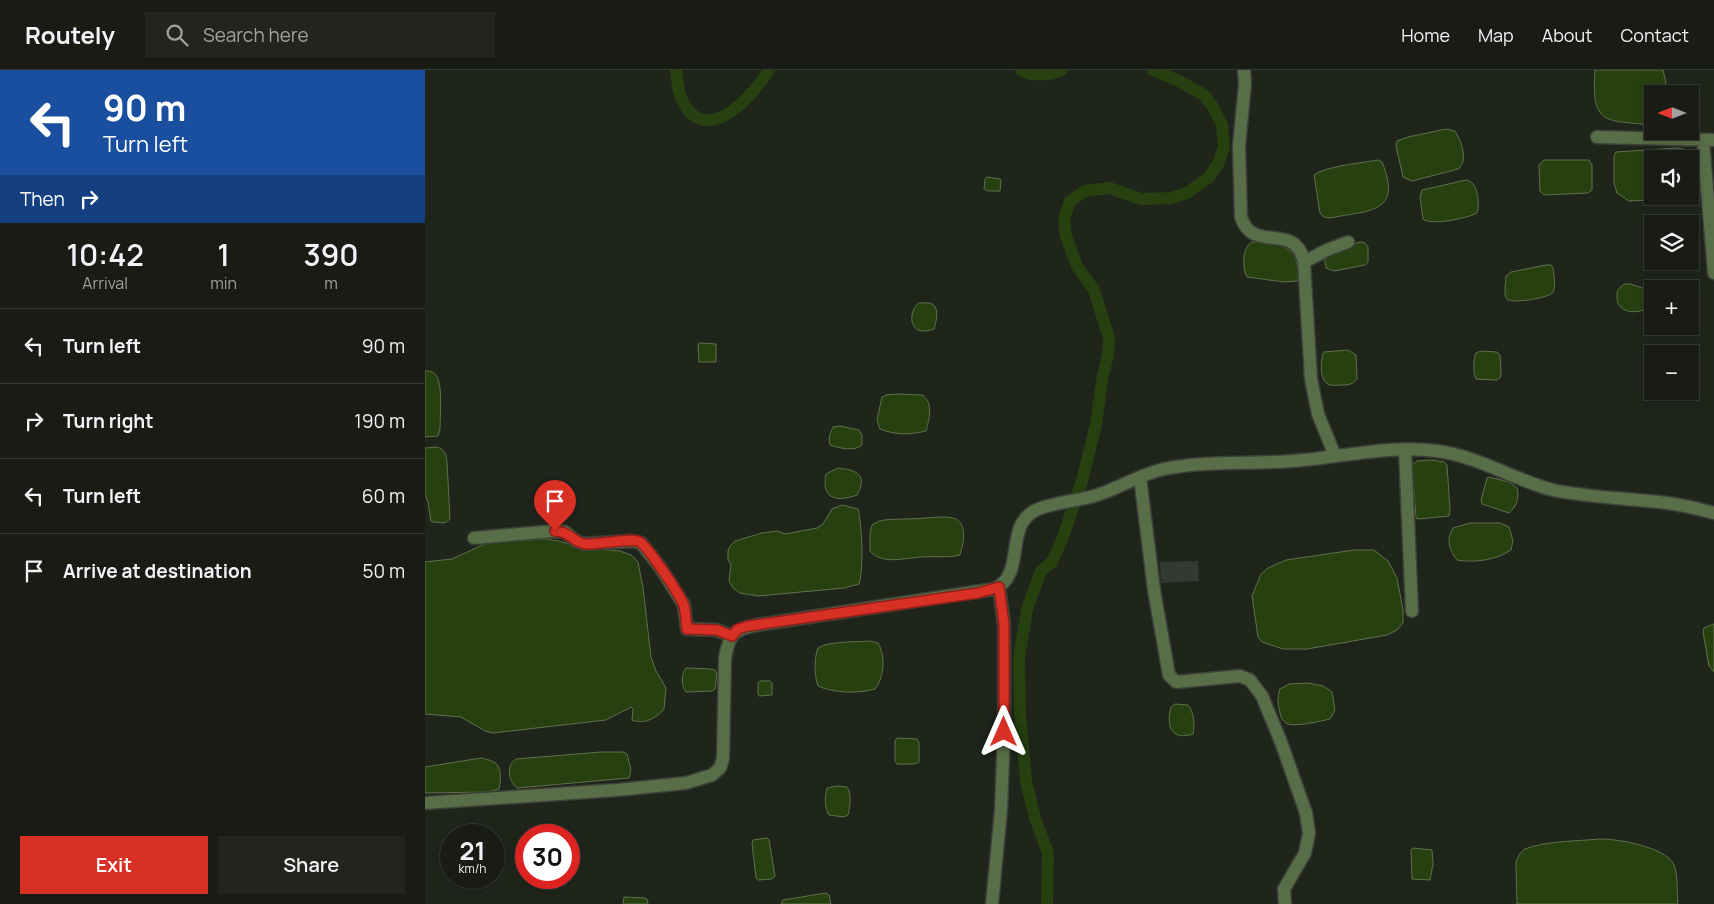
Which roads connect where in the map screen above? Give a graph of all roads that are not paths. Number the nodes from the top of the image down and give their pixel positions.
1 (1244, 70) edge
2 (1597, 137) dead end
3 (1708, 140) edge
4 (1348, 242) dead end
5 (1304, 262) junction
6 (1714, 273) edge
7 (1405, 450) junction
8 (1335, 456) junction
9 (1140, 477) junction
10 (1714, 513) edge
11 (474, 538) dead end
12 (999, 587) junction
13 (1412, 611) dead end
14 (732, 636) junction
15 (425, 803) edge
16 (992, 904) edge
17 (1285, 904) edge

1 - 5 street
2 - 3 street
3 - 6 street
4 - 5 street
5 - 8 street
7 - 8 street
7 - 10 street
7 - 13 street
8 - 9 street
9 - 12 street
9 - 17 street
11 - 14 street
12 - 14 street
12 - 16 street
14 - 15 street

